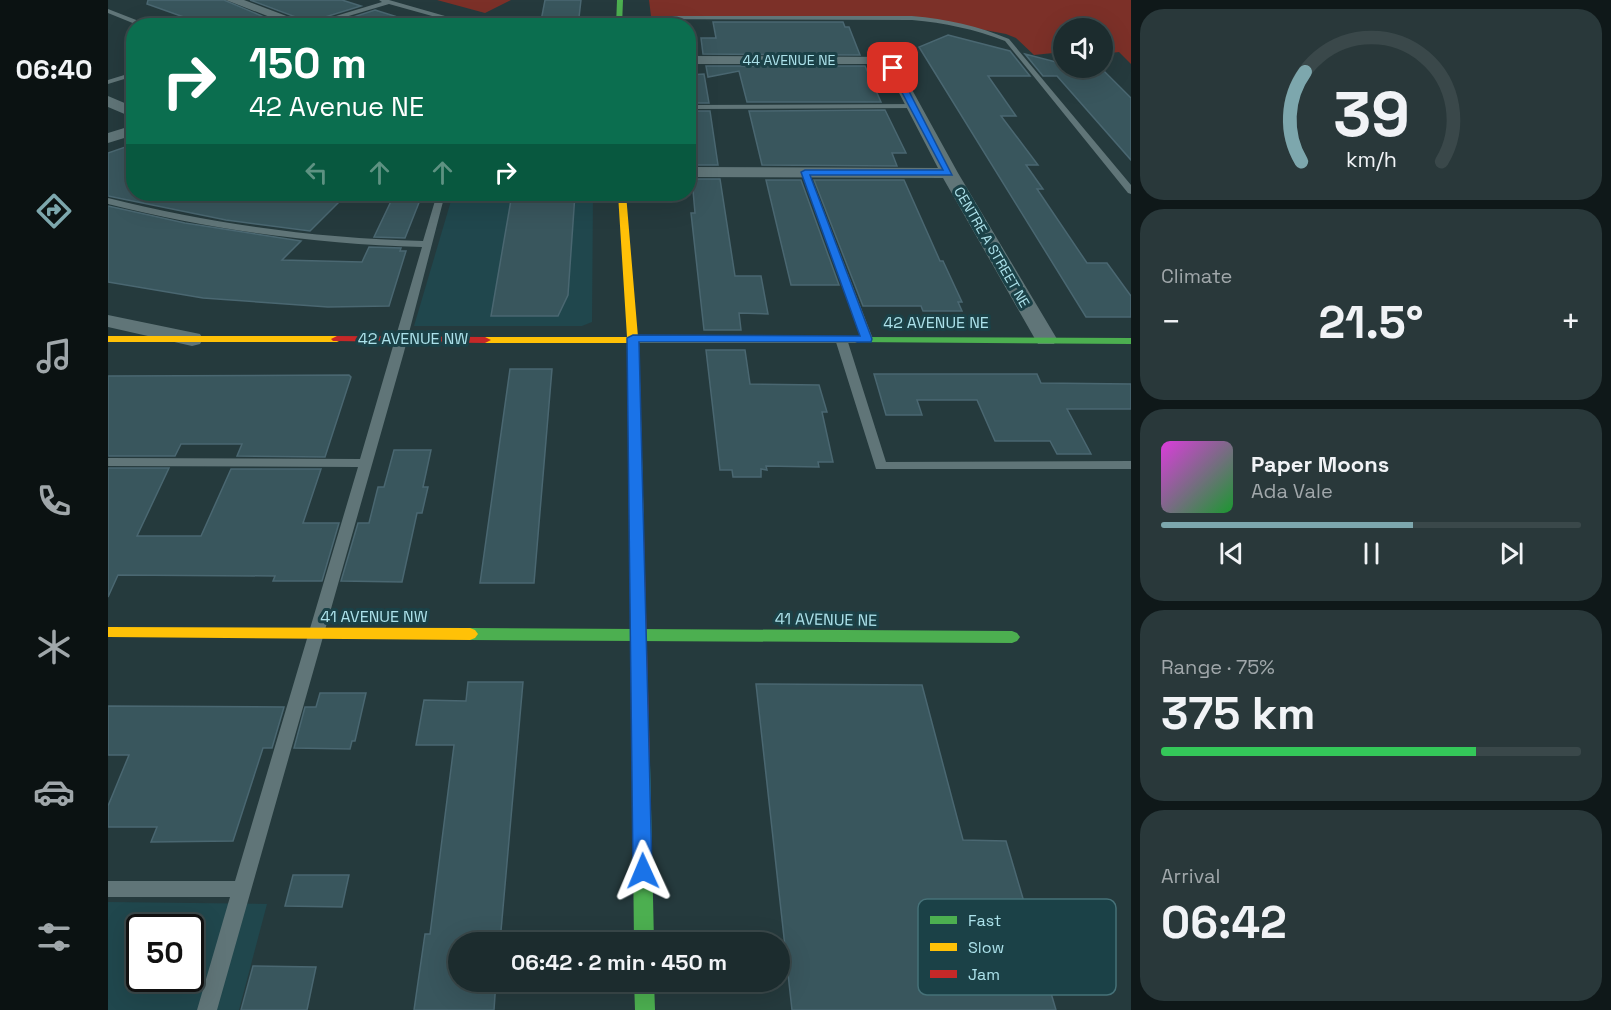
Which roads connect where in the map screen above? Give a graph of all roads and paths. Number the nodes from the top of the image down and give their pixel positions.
1 (232, 0) edge
2 (620, 0) edge
3 (386, 1) edge
4 (108, 11) edge
5 (126, 18) edge
6 (285, 18) edge
7 (329, 18) edge
8 (448, 18) edge
9 (619, 18) edge
10 (696, 21) edge
11 (696, 60) edge
12 (889, 60) joint
13 (126, 76) edge
14 (108, 82) edge
15 (108, 101) edge
16 (915, 106) junction
17 (696, 107) edge
18 (126, 109) edge
19 (126, 132) edge
20 (108, 138) edge
21 (696, 172) edge
22 (805, 172) junction
23 (949, 173) junction
24 (1131, 192) edge
25 (108, 201) edge
26 (439, 201) edge
27 (623, 201) edge
28 (428, 244) junction
29 (108, 321) edge
30 (402, 338) junction
31 (633, 338) junction
32 (108, 339) edge
33 (192, 339) junction
34 (841, 339) junction
35 (867, 339) junction
36 (1046, 339) junction
37 (1131, 341) edge
38 (108, 462) edge
39 (365, 463) junction
40 (1131, 465) edge
41 (108, 632) edge
42 (317, 633) junction
43 (640, 633) junction
44 (1012, 637) dead end
45 (108, 889) edge
46 (243, 889) junction
47 (644, 932) edge
48 (644, 992) edge
49 (207, 1010) edge
50 (645, 1010) edge

1 - 6 street
2 - 9 street
3 - 7 lane
3 - 8 lane
4 - 5 lane
10 - 24 lane
11 - 12 street, 44 AVENUE NE
12 - 16 street, CENTRE A STREET NE
13 - 14 lane
15 - 18 street
16 - 17 lane
16 - 23 street, CENTRE A STREET NE
19 - 20 street
21 - 22 street
22 - 23 street
22 - 35 lane
23 - 36 street, CENTRE A STREET NE
25 - 28 lane
26 - 28 lane
27 - 31 street
28 - 30 lane
29 - 33 street, 42 AVENUE NW
30 - 31 street, 42 AVENUE NW
30 - 33 street, 42 AVENUE NW
30 - 39 lane
31 - 34 street, 42 AVENUE NE
31 - 43 street
32 - 33 street, 42 AVENUE NW
34 - 35 street, 42 AVENUE NE
34 - 40 lane
35 - 36 street, 42 AVENUE NE
36 - 37 street, 42 AVENUE NE
38 - 39 lane
39 - 42 lane
41 - 42 street, 41 AVENUE NW
42 - 43 street, 41 AVENUE NW
42 - 46 lane
43 - 44 street, 41 AVENUE NE
43 - 47 street
45 - 46 lane
46 - 49 lane
48 - 50 street

